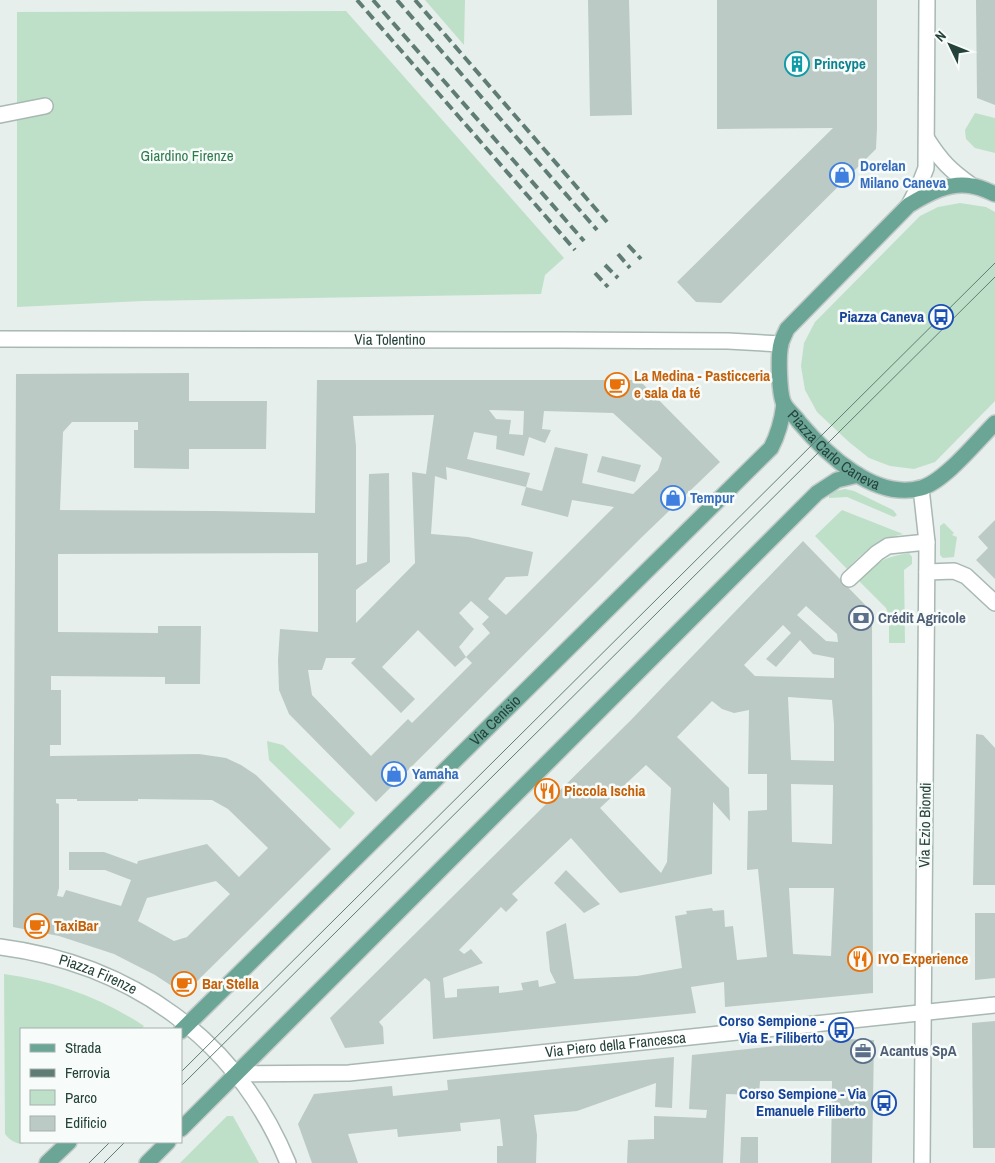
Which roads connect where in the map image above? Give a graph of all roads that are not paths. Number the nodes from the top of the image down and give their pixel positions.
1 (927, 0) edge
2 (45, 106) dead end
3 (0, 115) edge
4 (927, 139) junction
5 (971, 185) junction
6 (995, 194) edge
7 (909, 204) junction
8 (0, 339) edge
9 (781, 344) junction
10 (784, 404) junction
11 (993, 430) edge
12 (858, 475) junction
13 (921, 488) junction
14 (927, 542) junction
15 (927, 572) junction
16 (848, 579) dead end
17 (995, 603) edge
18 (0, 947) edge
19 (995, 1005) edge
20 (923, 1012) junction
21 (184, 1028) edge
22 (236, 1074) junction
23 (182, 1128) edge
24 (68, 1143) edge
25 (167, 1143) edge
26 (47, 1163) edge
27 (147, 1163) edge
28 (288, 1163) edge
29 (922, 1163) edge

1 - 4 street
2 - 3 street
4 - 5 street, Piazza Carlo Caneva
4 - 7 street, Piazza Carlo Caneva
5 - 6 main road, Piazza Carlo Caneva
5 - 7 main road, Piazza Carlo Caneva
7 - 9 main road, Piazza Carlo Caneva
8 - 9 street, Via Tolentino
9 - 10 main road, Piazza Carlo Caneva
10 - 12 main road, Piazza Carlo Caneva
10 - 21 main road, Via Cenisio
11 - 13 main road, Piazza Carlo Caneva
12 - 13 main road, Piazza Carlo Caneva
12 - 22 main road
13 - 14 street, Via Ezio Biondi
14 - 15 street, Via Ezio Biondi
14 - 16 street
15 - 17 street
15 - 20 street, Via Ezio Biondi
18 - 21 street, Piazza Firenze
19 - 20 street, Via Piero della Francesca
20 - 22 street, Via Piero della Francesca
20 - 29 street, Via Ezio Biondi
21 - 22 street, Piazza Firenze
22 - 23 main road
22 - 28 street, Piazza Firenze
24 - 26 main road
25 - 27 main road

